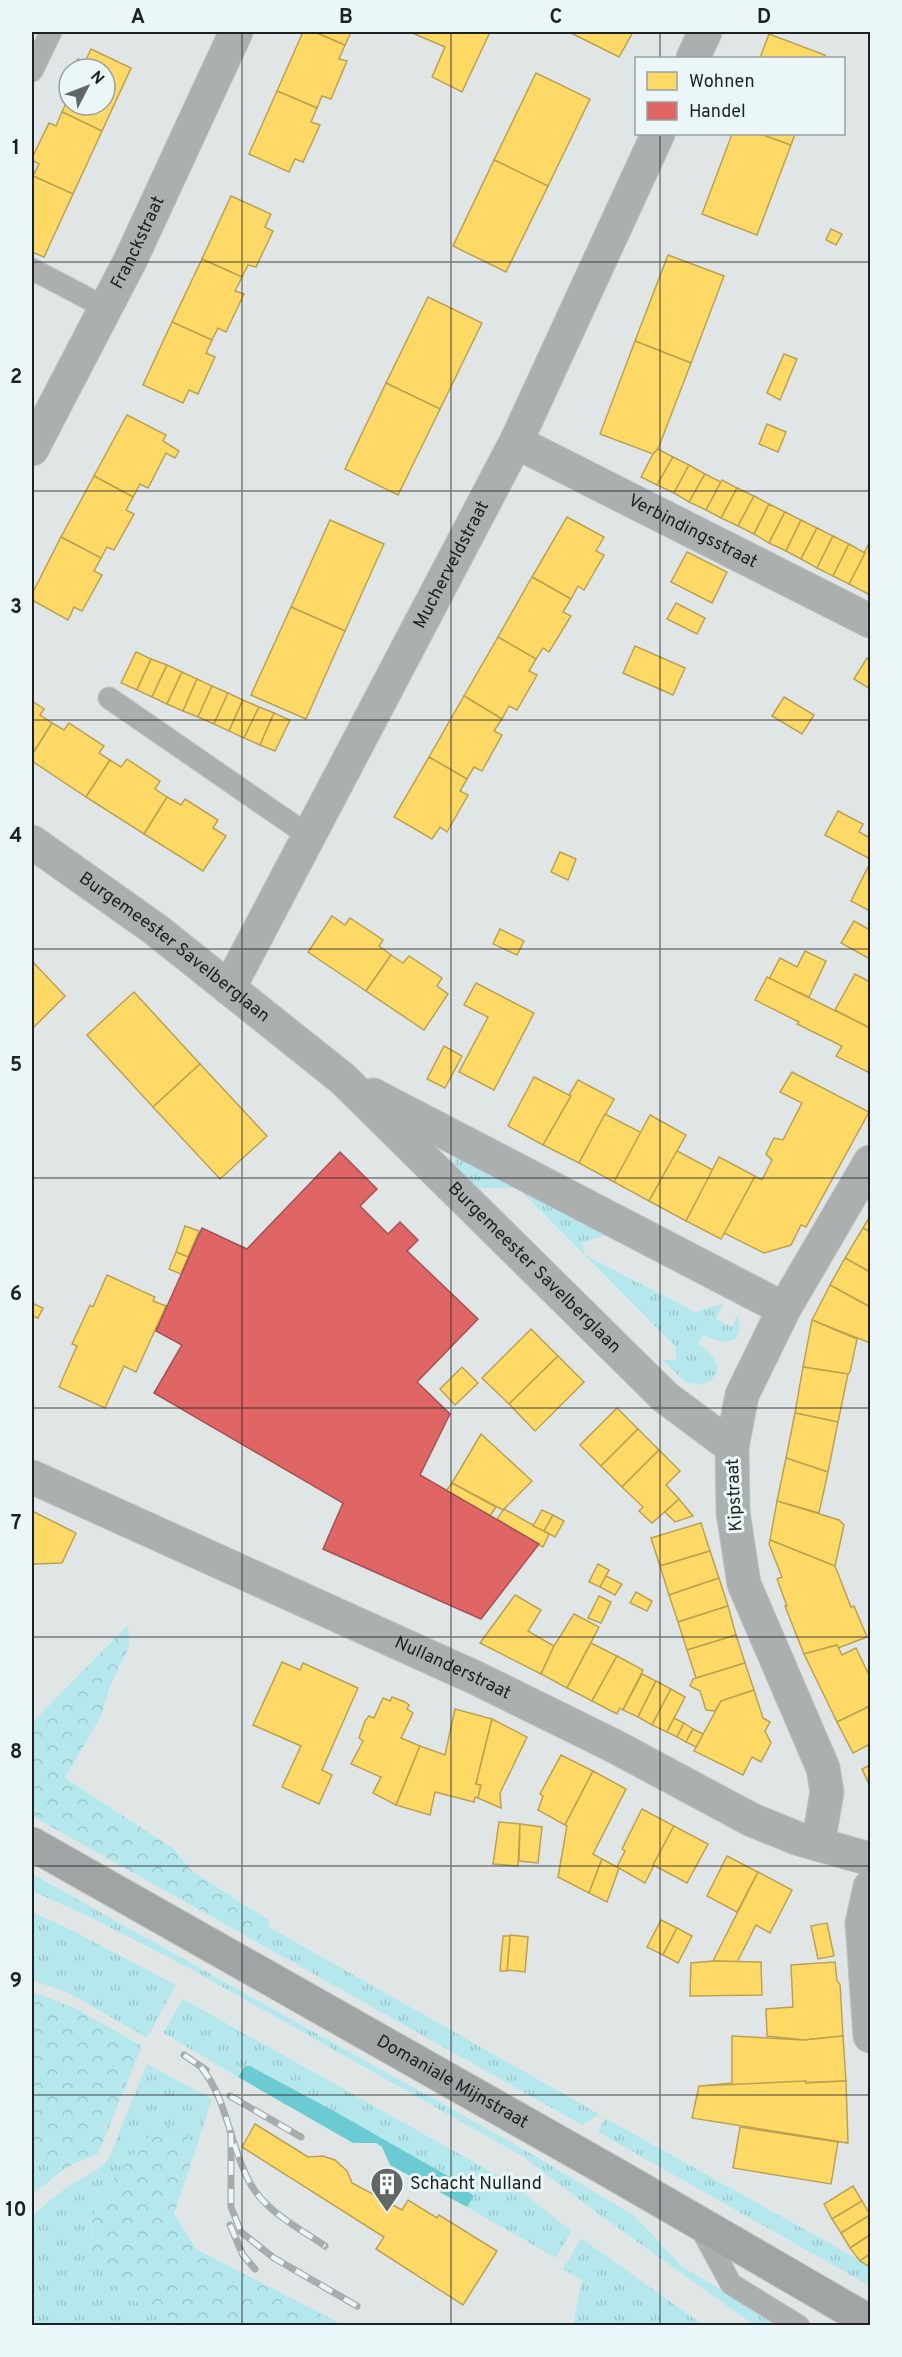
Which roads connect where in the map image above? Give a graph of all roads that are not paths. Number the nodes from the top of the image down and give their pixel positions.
1 (51, 32) edge
2 (236, 32) edge
3 (705, 32) edge
4 (693, 57) edge
5 (32, 71) edge
6 (658, 135) edge
7 (32, 269) edge
8 (106, 308) junction
9 (516, 442) junction
10 (32, 449) edge
11 (870, 621) edge
12 (109, 699) dead end
13 (309, 836) junction
14 (32, 842) edge
15 (229, 988) junction
16 (343, 1079) junction
17 (870, 1162) edge
18 (784, 1309) junction
19 (732, 1447) junction
20 (32, 1477) edge
21 (32, 1844) edge
22 (818, 1844) junction
23 (870, 1859) edge
24 (870, 1887) edge
25 (870, 2036) edge
26 (698, 2221) junction
27 (870, 2322) edge
28 (800, 2325) edge

1 - 5 lane
2 - 8 street, Franckstraat
3 - 4 street
6 - 9 street, Mucherveldstraat
7 - 8 lane
8 - 10 street, Franckstraat
9 - 11 street, Verbindingsstraat
9 - 13 street, Mucherveldstraat
12 - 13 lane
13 - 15 street, Mucherveldstraat
14 - 15 street, Burgemeester Savelberglaan
15 - 16 street, Burgemeester Savelberglaan
16 - 18 street, Burgemeester Savelberglaan
16 - 19 street, Burgemeester Savelberglaan
17 - 18 street, Kipstraat
18 - 19 street, Kipstraat
19 - 22 street, Kipstraat
20 - 22 street, Nullanderstraat
21 - 26 main road, Domaniale Mijnstraat
22 - 23 street, Nullanderstraat
24 - 25 street
26 - 27 main road, Domaniale Mijnstraat
26 - 28 lane

